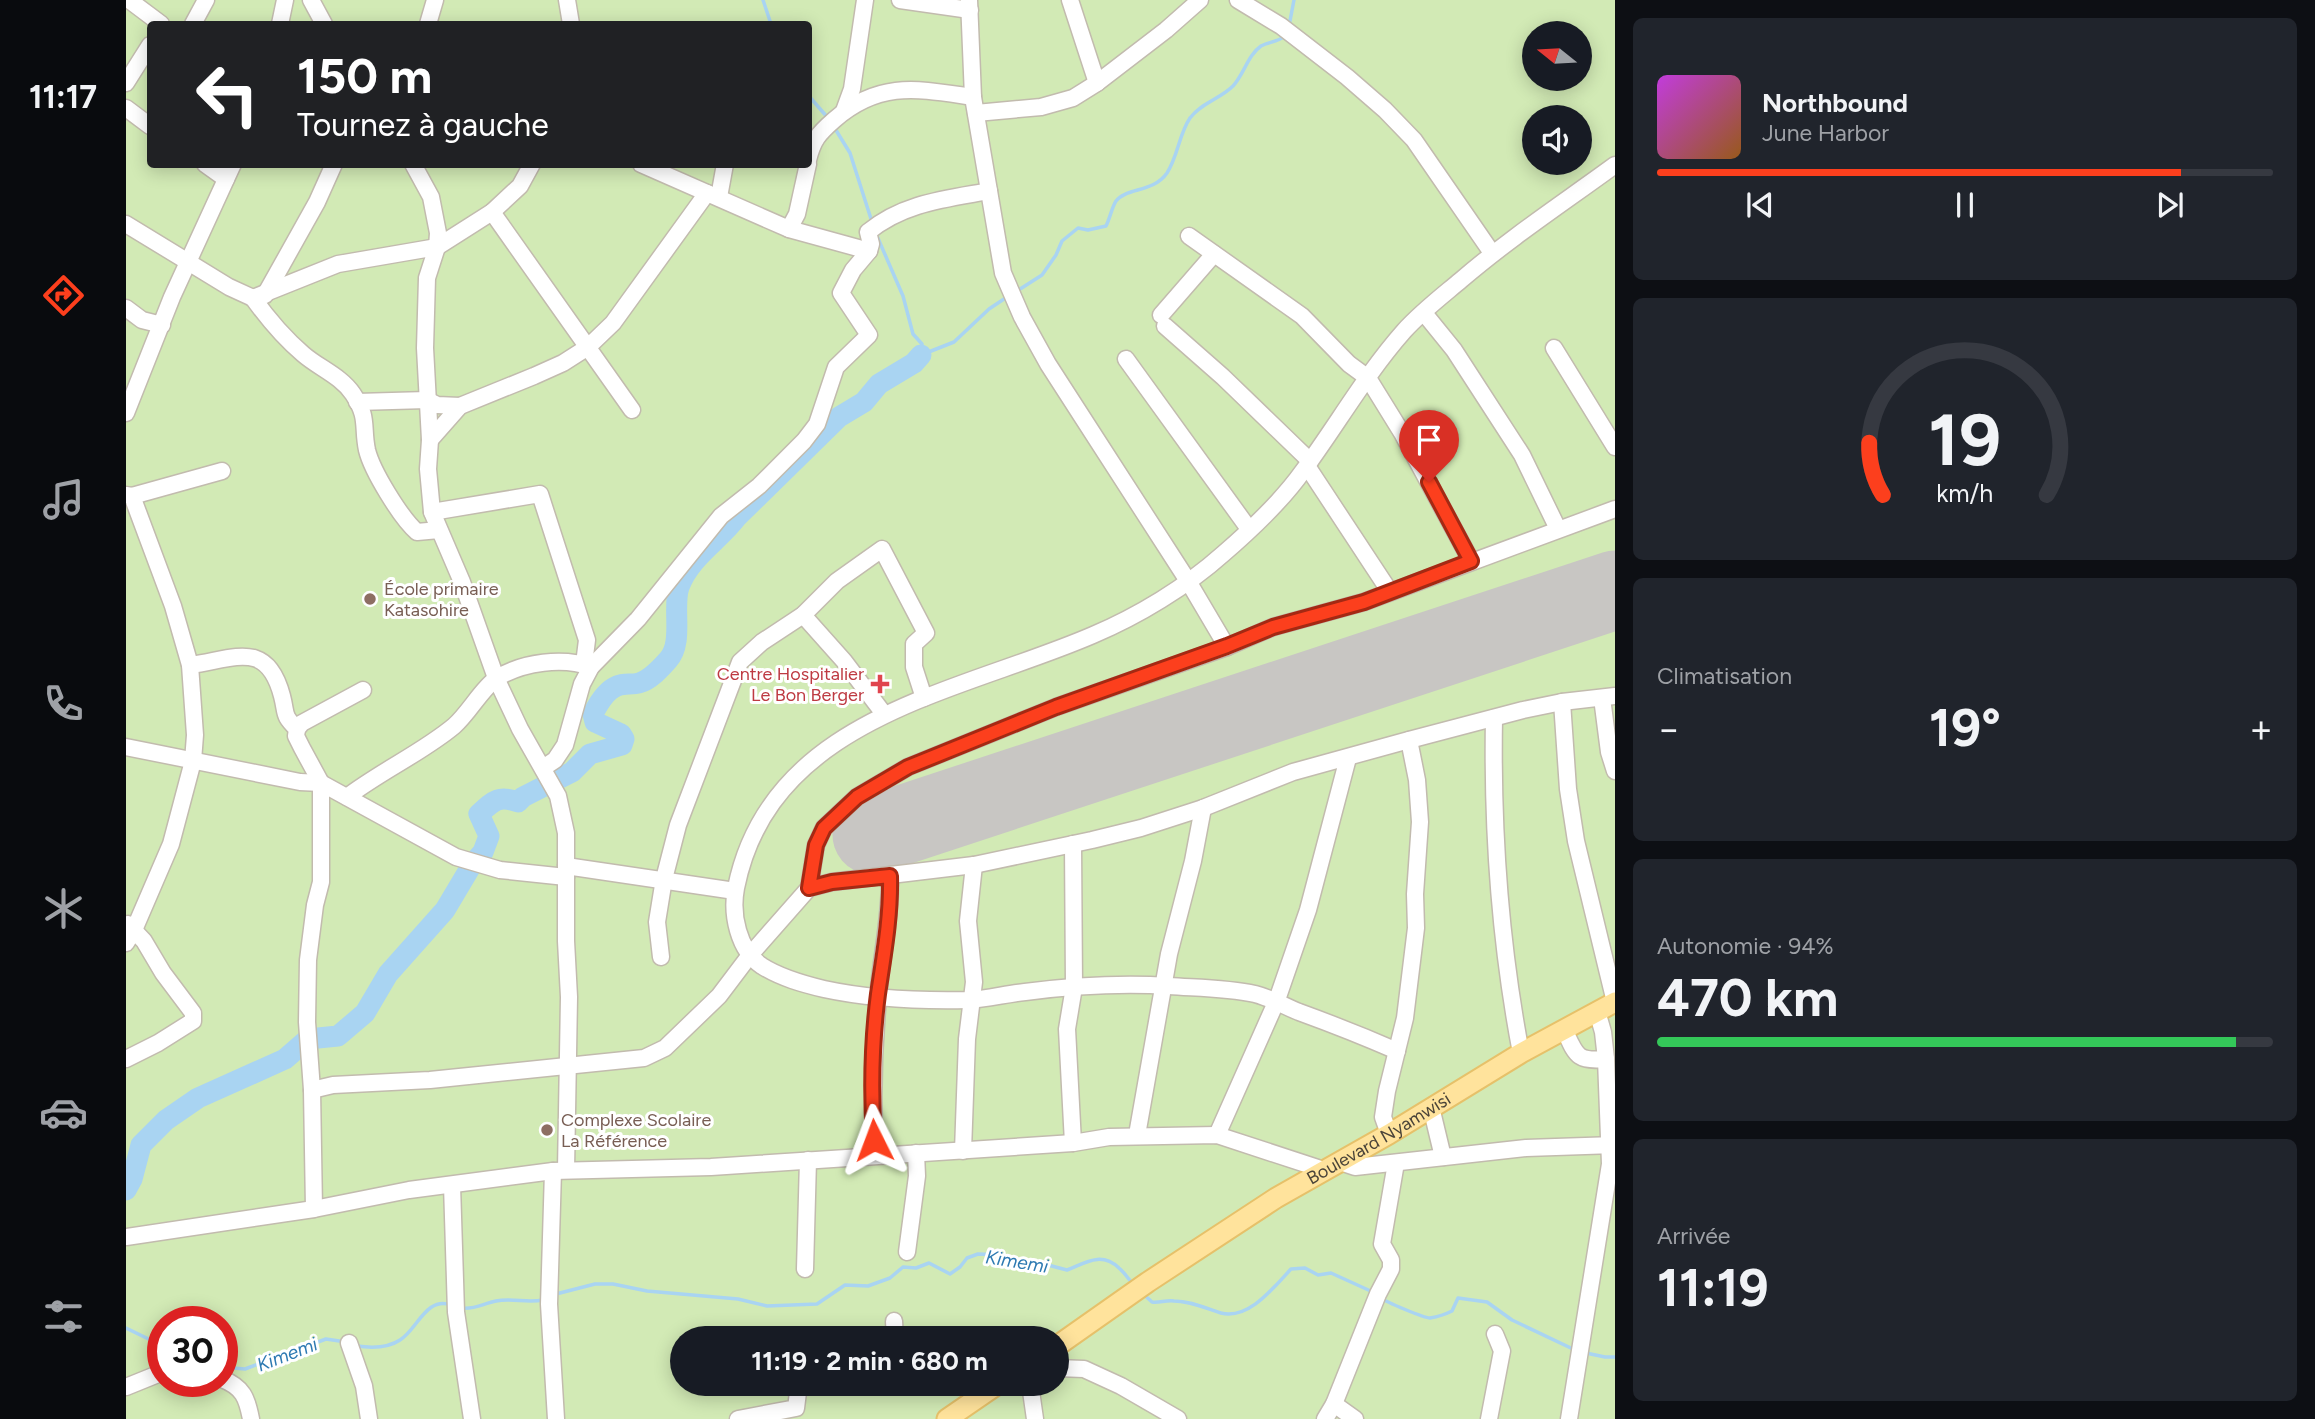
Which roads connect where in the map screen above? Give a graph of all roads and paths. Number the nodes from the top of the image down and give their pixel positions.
1 (129, 0) edge
2 (206, 0) edge
3 (285, 0) edge
4 (311, 0) edge
5 (435, 0) edge
6 (567, 0) edge
7 (865, 0) edge
8 (900, 0) edge
9 (1070, 0) edge
10 (1200, 0) edge
11 (1238, 0) edge
12 (970, 5) edge
13 (158, 21) edge
14 (195, 21) edge
15 (281, 21) edge
16 (322, 21) edge
17 (429, 21) edge
18 (570, 21) edge
19 (147, 49) edge
20 (126, 83) edge
21 (1097, 83) junction
22 (975, 105) junction
23 (126, 107) edge
24 (844, 111) junction
25 (147, 124) edge
26 (812, 143) edge
27 (1615, 165) edge
28 (332, 168) edge
29 (415, 168) edge
30 (530, 168) edge
31 (650, 168) edge
32 (723, 168) edge
33 (807, 168) edge
34 (230, 172) edge
35 (989, 191) junction
36 (713, 195) junction
37 (492, 212) junction
38 (126, 224) edge
39 (789, 229) junction
40 (1189, 236) dead end
41 (437, 247) junction
42 (870, 251) junction
43 (1492, 253) junction
44 (1214, 254) junction
45 (190, 262) junction
46 (259, 297) junction
47 (126, 308) edge
48 (1424, 313) junction
49 (162, 325) junction
50 (588, 347) junction
51 (1555, 348) dead end
52 (1126, 359) dead end
53 (1368, 378) junction
54 (427, 400) junction
55 (357, 402) junction
56 (460, 406) junction
57 (632, 410) dead end
58 (126, 413) edge
59 (430, 440) junction
60 (1615, 447) edge
61 (1308, 464) junction
62 (222, 471) dead end
63 (129, 495) edge
64 (1615, 509) edge
65 (432, 512) junction
66 (1250, 529) junction
67 (1558, 529) junction
68 (439, 530) junction
69 (1471, 561) junction
70 (1188, 581) junction
71 (1390, 592) junction
72 (803, 615) junction
73 (1227, 646) junction
74 (190, 665) junction
75 (587, 666) junction
76 (496, 678) junction
77 (363, 690) dead end
78 (1608, 697) edge
79 (924, 698) junction
80 (1562, 702) junction
81 (884, 714) junction
82 (1494, 718) junction
83 (297, 729) junction
84 (1409, 740) junction
85 (126, 747) edge
86 (1348, 758) junction
87 (193, 761) junction
88 (545, 771) junction
89 (1615, 771) edge
90 (321, 783) junction
91 (348, 797) junction
92 (1203, 808) junction
93 (1073, 844) junction
94 (974, 865) junction
95 (566, 871) junction
96 (890, 876) junction
97 (664, 879) junction
98 (809, 888) junction
99 (735, 891) junction
100 (129, 932) edge
101 (750, 955) junction
102 (661, 957) dead end
103 (1165, 986) junction
104 (1074, 987) junction
105 (878, 997) junction
106 (972, 1000) junction
107 (1277, 1000) junction
108 (1609, 1005) edge
109 (1564, 1030) junction
110 (1397, 1051) junction
111 (1521, 1053) junction
112 (126, 1059) edge
113 (1606, 1059) junction
114 (567, 1064) junction
115 (312, 1090) junction
116 (1431, 1107) junction
117 (1389, 1134) junction
118 (1137, 1135) junction
119 (1217, 1135) junction
120 (1073, 1143) junction
121 (1613, 1146) edge
122 (963, 1151) junction
123 (916, 1153) junction
124 (876, 1155) junction
125 (1443, 1157) junction
126 (808, 1160) junction
127 (1396, 1163) junction
128 (1332, 1166) junction
129 (560, 1171) junction
130 (452, 1185) junction
131 (314, 1209) junction
132 (126, 1237) edge
133 (906, 1252) dead end
134 (805, 1269) dead end
135 (894, 1321) dead end
136 (894, 1326) edge
137 (1495, 1334) dead end
138 (1069, 1338) edge
139 (349, 1343) dead end
140 (1069, 1368) edge
141 (147, 1378) edge
142 (126, 1387) edge
143 (238, 1387) edge
144 (798, 1396) edge
145 (981, 1396) edge
146 (1032, 1396) edge
147 (1334, 1404) junction
148 (1161, 1414) edge
149 (251, 1419) edge
150 (369, 1419) edge
151 (472, 1419) edge
152 (556, 1419) edge
153 (740, 1419) edge
154 (947, 1419) edge
155 (1035, 1419) edge
156 (1178, 1419) edge
157 (1325, 1419) edge
158 (1355, 1419) edge
159 (1489, 1419) edge
160 (1569, 1419) edge

1 - 13 street
2 - 14 street
3 - 15 street
4 - 16 street
5 - 17 street
6 - 18 street
7 - 24 street
8 - 12 street
9 - 21 street
10 - 21 street
11 - 43 street
12 - 22 street
19 - 20 street
21 - 22 street
22 - 24 street
22 - 35 street
23 - 25 street
24 - 26 street
27 - 43 street
28 - 46 street
29 - 41 street
30 - 37 street
31 - 36 street
32 - 36 street
33 - 39 street
34 - 45 street
35 - 42 street
35 - 70 street
36 - 39 street
36 - 50 street
37 - 41 street
37 - 50 street
38 - 45 street
39 - 42 street
40 - 44 street
41 - 46 street
41 - 54 street
42 - 75 street
43 - 48 street
44 - 53 street
44 - 61 street
45 - 46 street
45 - 49 street
46 - 55 street
47 - 49 street
48 - 53 street
48 - 67 street
49 - 58 street
50 - 56 street
50 - 57 street
51 - 60 street
52 - 66 street
53 - 61 street
53 - 69 street
54 - 55 street
54 - 56 street
54 - 59 street
55 - 68 street
56 - 59 street
59 - 65 street
61 - 66 street
61 - 71 street
62 - 63 street
63 - 74 street
64 - 67 street
65 - 68 street
65 - 75 street
66 - 70 street
67 - 69 street
68 - 76 street
69 - 71 street
70 - 73 street
70 - 79 street
71 - 73 street
72 - 79 street
72 - 81 street
72 - 97 street
73 - 98 street
74 - 83 street
74 - 87 street
75 - 76 street
75 - 88 street
76 - 88 street
76 - 91 street
77 - 83 street
78 - 80 street
78 - 89 street
79 - 81 street
80 - 82 street
80 - 108 street
81 - 99 street
82 - 84 street
82 - 111 street
83 - 90 street
84 - 86 street
84 - 110 street
85 - 87 street
86 - 92 street
86 - 107 street
87 - 90 street
87 - 100 street
88 - 95 street
90 - 91 street
90 - 115 street
91 - 95 street
92 - 93 street
92 - 103 street
93 - 94 street
93 - 104 street
94 - 96 street
94 - 106 street
95 - 97 street
95 - 114 street
96 - 98 street
96 - 105 street
97 - 99 street
97 - 102 street
98 - 101 street
99 - 101 street
100 - 112 street
101 - 105 street
101 - 114 street
103 - 104 street
103 - 107 street
103 - 118 street
104 - 106 street
104 - 120 street
105 - 106 street
105 - 124 street
106 - 122 street
107 - 110 street
107 - 119 street
108 - 109 main road, Boulevard Nyamwisi
108 - 113 street
109 - 111 main road, Boulevard Nyamwisi
109 - 113 street
110 - 117 street
111 - 116 main road, Boulevard Nyamwisi
113 - 121 street
114 - 115 street
114 - 129 street
115 - 131 street
116 - 117 main road, Boulevard Nyamwisi
116 - 125 street
117 - 128 main road, Boulevard Nyamwisi
118 - 119 street
118 - 120 street
119 - 128 street
120 - 122 street
121 - 125 street
121 - 160 street
122 - 123 street
123 - 124 street
123 - 133 street
124 - 126 street
125 - 127 street
126 - 129 street
126 - 134 street
127 - 128 street
127 - 147 street
128 - 138 main road, Boulevard Nyamwisi
129 - 130 street
129 - 152 street
130 - 131 street
130 - 151 street
131 - 132 street
135 - 136 street
137 - 159 street
139 - 150 street
140 - 148 street
141 - 142 street
143 - 149 street
144 - 153 street
145 - 154 main road
146 - 155 street
147 - 157 street
147 - 158 street
148 - 156 street

